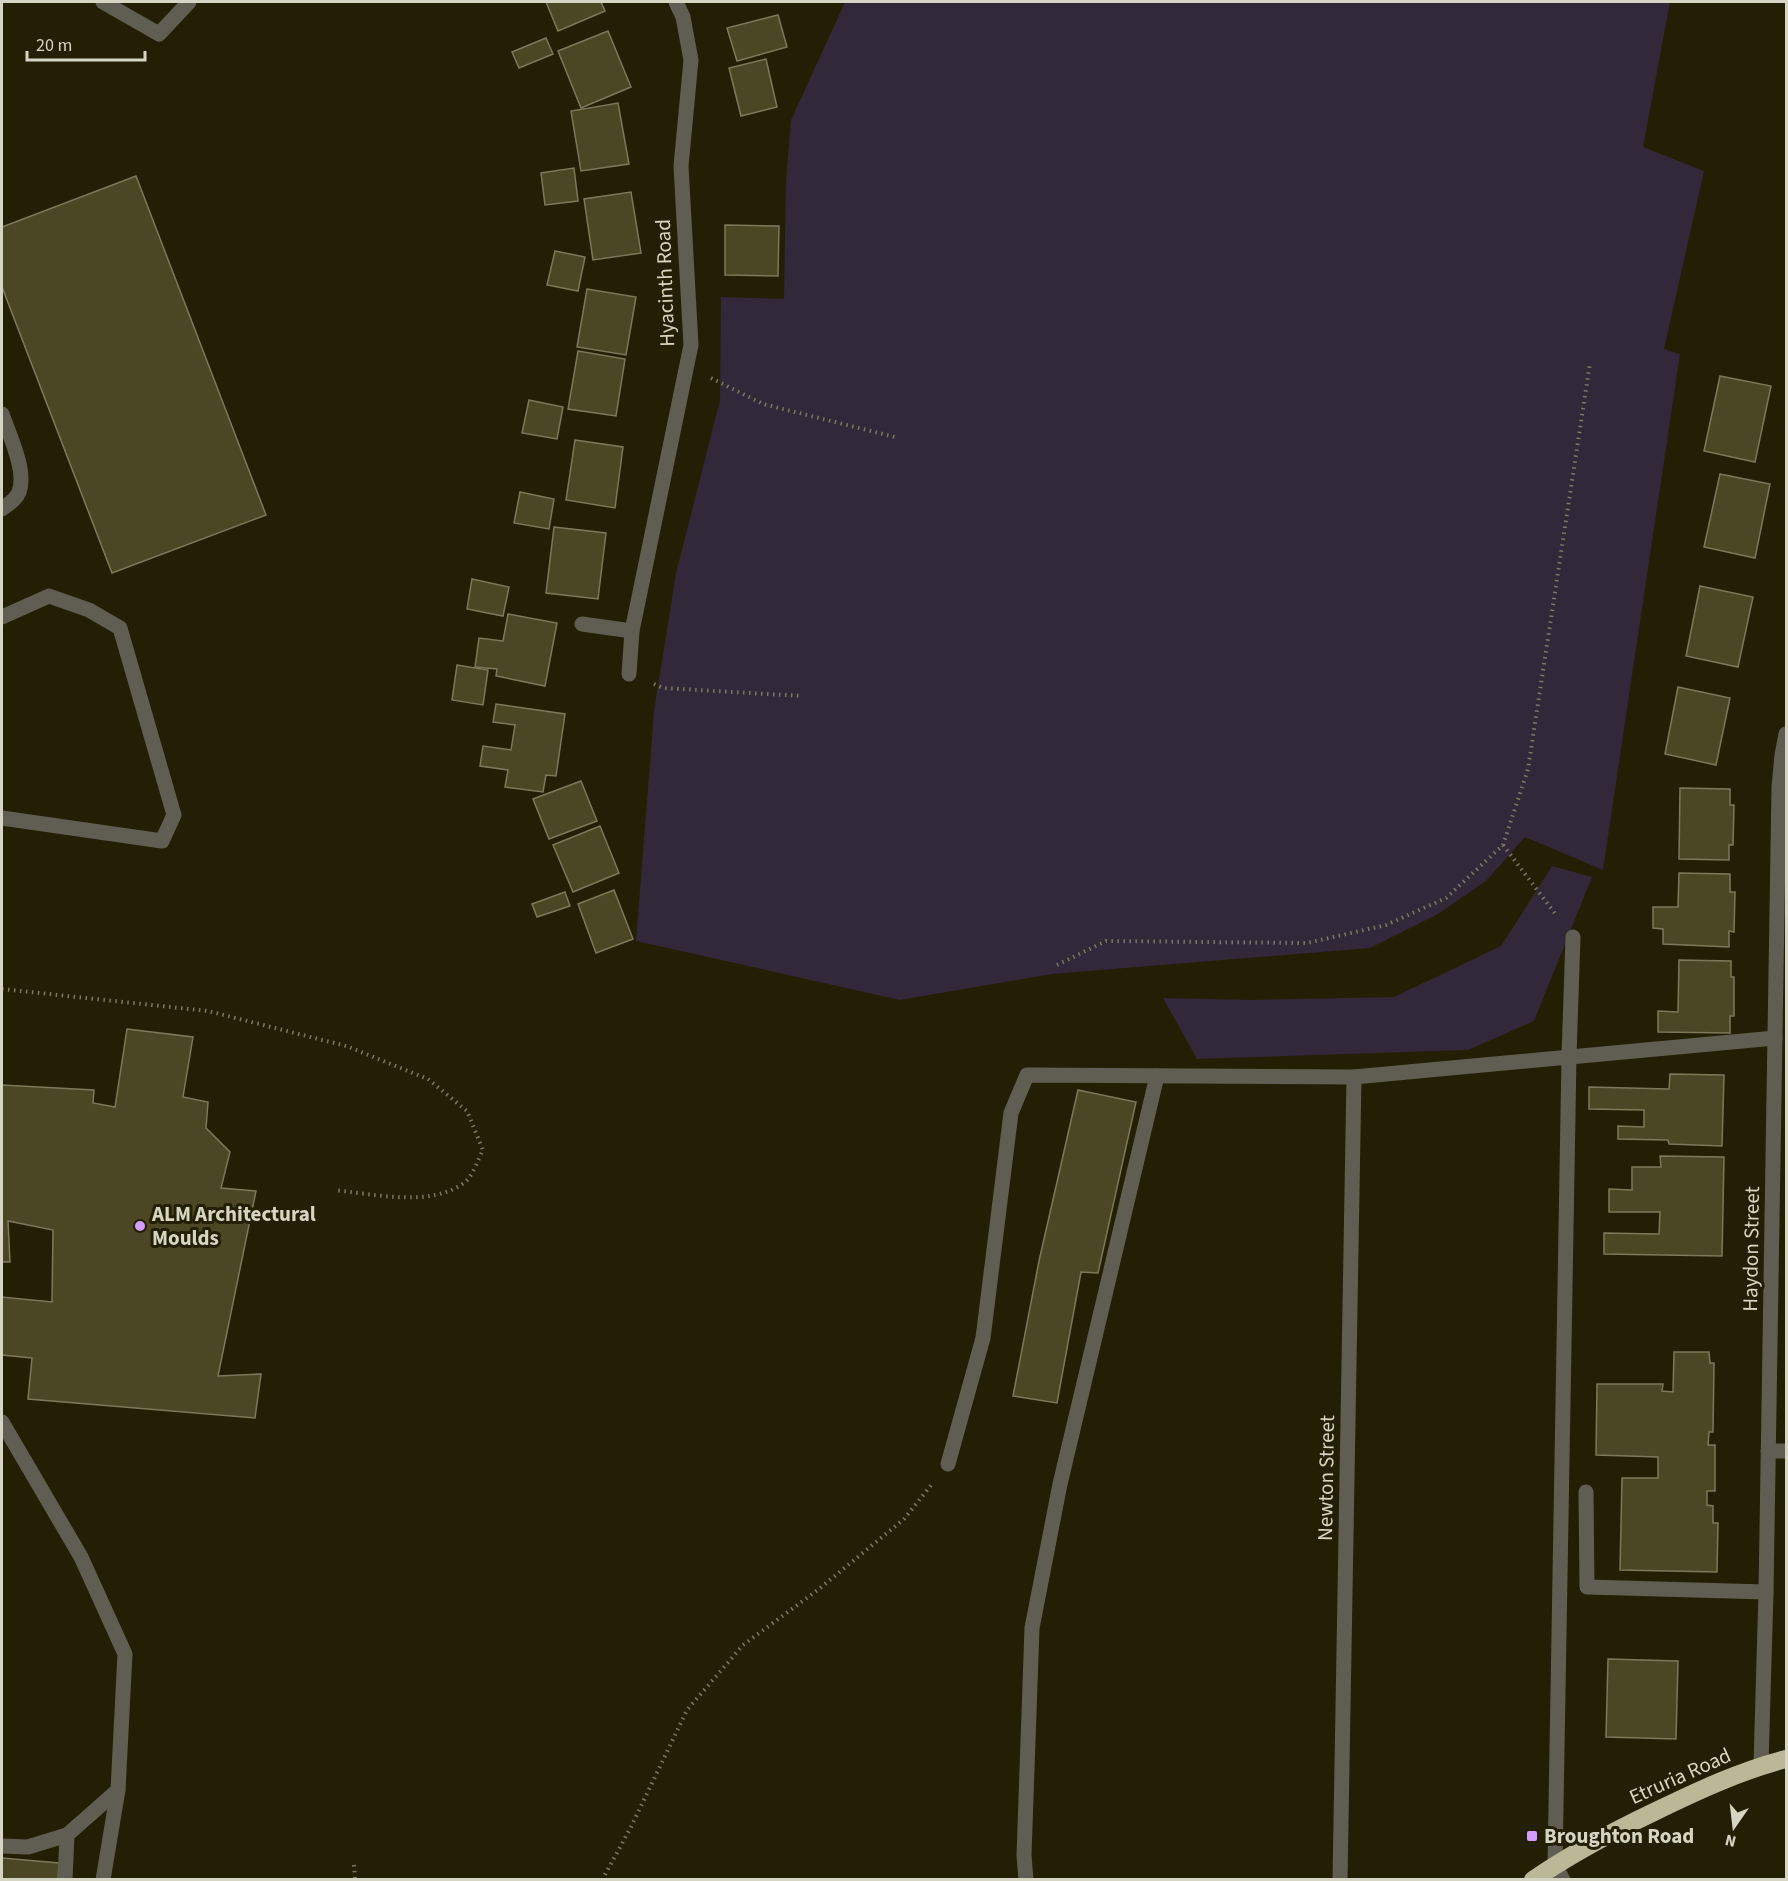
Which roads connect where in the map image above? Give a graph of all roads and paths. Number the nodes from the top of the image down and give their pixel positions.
1 (103, 2) edge
2 (189, 2) edge
3 (676, 2) edge
4 (1590, 363) dead end
5 (687, 366) junction
6 (2, 414) edge
7 (895, 437) dead end
8 (2, 508) edge
9 (2, 617) edge
10 (582, 624) dead end
11 (632, 631) junction
12 (629, 674) joint
13 (802, 696) dead end
14 (1786, 734) edge
15 (1783, 788) edge
16 (2, 818) edge
17 (1503, 845) junction
18 (1573, 937) joint
19 (1057, 965) dead end
20 (2, 989) edge
21 (1775, 1038) junction
22 (1569, 1056) junction
23 (1157, 1076) junction
24 (1354, 1077) junction
25 (334, 1190) dead end
26 (2, 1422) edge
27 (1768, 1451) junction
28 (1786, 1451) edge
29 (948, 1464) joint
30 (1586, 1492) dead end
31 (1766, 1592) junction
32 (1786, 1759) edge
33 (1761, 1765) junction
34 (118, 1790) junction
35 (67, 1835) junction
36 (2, 1846) edge
37 (354, 1864) dead end
38 (1559, 1872) edge
39 (65, 1880) edge
40 (103, 1880) edge
41 (355, 1880) edge
42 (602, 1880) edge
43 (1026, 1880) edge
44 (1340, 1880) edge
45 (1533, 1880) edge

1 - 2 street
3 - 5 street, Hyacinth Road
4 - 17 path
5 - 7 path
5 - 11 street, Hyacinth Road
6 - 8 street
9 - 16 street
10 - 11 street
11 - 12 street, Hyacinth Road
12 - 13 path
14 - 15 street, Haydon Street
15 - 21 street, Haydon Street
17 - 18 path
17 - 19 path
18 - 22 street
20 - 25 path
21 - 22 street
21 - 27 street, Haydon Street
22 - 24 street
22 - 38 street
23 - 24 street
23 - 29 street
23 - 43 street
24 - 44 street, Newton Street
26 - 34 street
27 - 28 street
27 - 31 street, Haydon Street
29 - 42 path
30 - 31 street
31 - 33 street, Haydon Street
32 - 33 highway, Etruria Road
33 - 38 highway, Etruria Road
34 - 35 street
34 - 40 street
35 - 36 street
35 - 39 street
37 - 41 path
38 - 45 highway, Etruria Road

